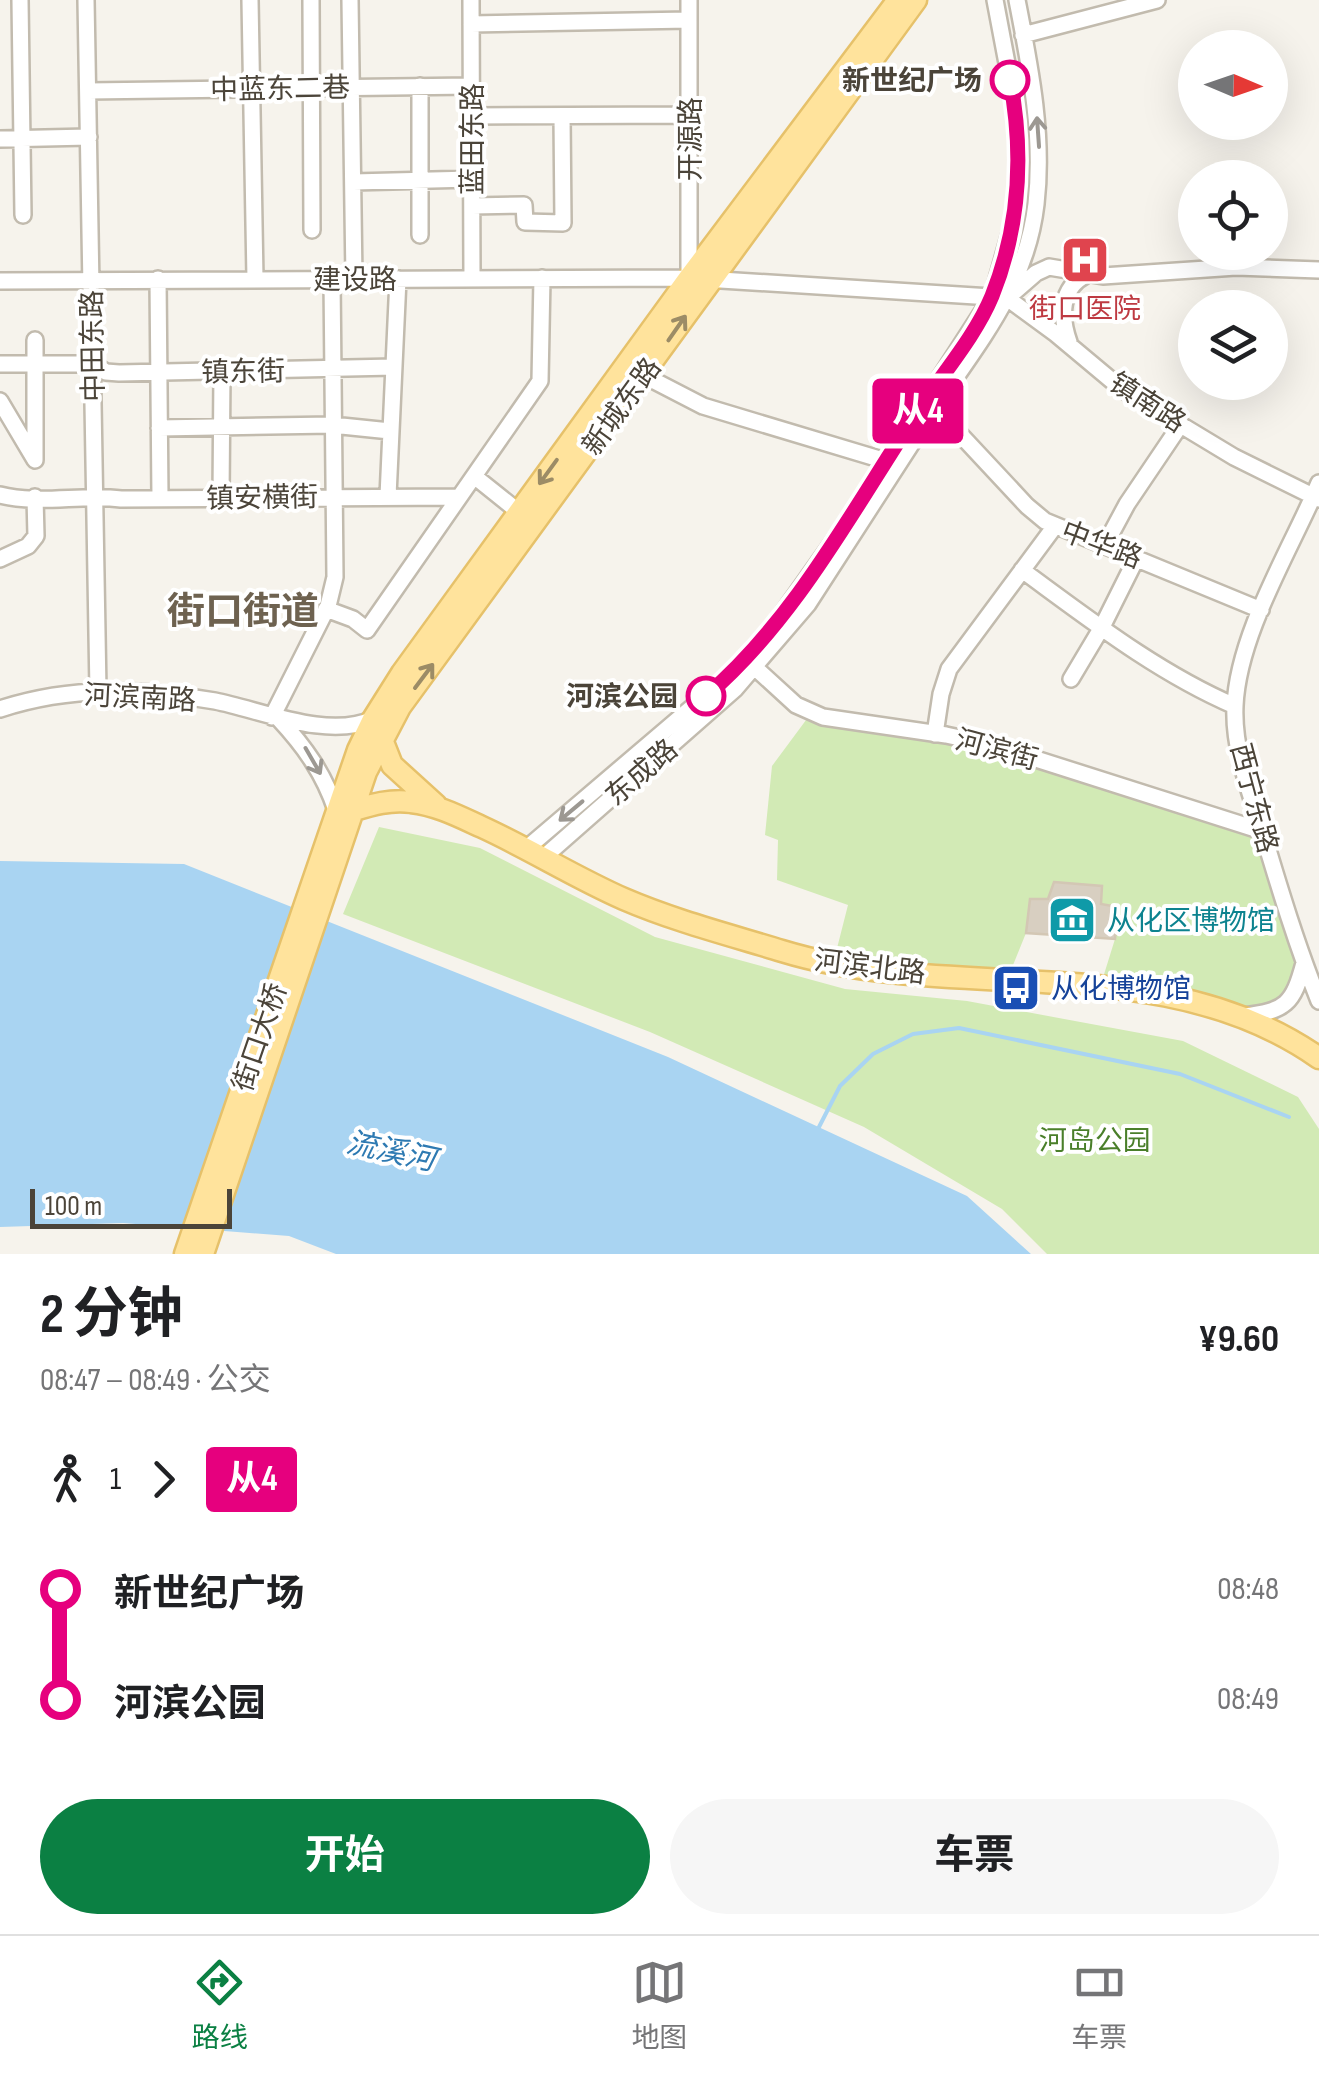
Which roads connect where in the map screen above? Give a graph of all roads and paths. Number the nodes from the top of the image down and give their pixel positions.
1 (20, 0) edge
2 (86, 0) edge
3 (250, 0) edge
4 (311, 0) edge
5 (350, 0) edge
6 (471, 0) edge
7 (689, 0) edge
8 (898, 0) edge
9 (916, 0) edge
10 (996, 0) edge
11 (1017, 0) edge
12 (1157, 0) edge
13 (689, 20) junction
14 (471, 24) junction
15 (1024, 35) junction
16 (352, 86) junction
17 (420, 86) junction
18 (472, 86) junction
19 (312, 87) junction
20 (251, 88) junction
21 (88, 90) junction
22 (691, 115) junction
23 (472, 116) junction
24 (562, 116) junction
25 (89, 136) junction
26 (22, 138) junction
27 (0, 139) edge
28 (472, 179) junction
29 (420, 180) junction
30 (353, 182) junction
31 (472, 206) junction
32 (24, 215) dead end
33 (312, 230) dead end
34 (420, 235) dead end
35 (1319, 270) edge
36 (1086, 276) junction
37 (472, 278) junction
38 (542, 278) junction
39 (158, 279) junction
40 (255, 279) junction
41 (332, 279) junction
42 (354, 279) junction
43 (398, 279) junction
44 (700, 279) junction
45 (91, 280) junction
46 (0, 281) edge
47 (999, 298) junction
48 (35, 340) dead end
49 (1070, 346) junction
50 (0, 364) edge
51 (35, 364) junction
52 (93, 364) junction
53 (394, 367) junction
54 (332, 369) junction
55 (222, 371) junction
56 (158, 372) junction
57 (643, 375) junction
58 (0, 402) edge
59 (931, 402) junction
60 (1181, 424) junction
61 (332, 426) junction
62 (222, 427) junction
63 (159, 428) junction
64 (390, 430) junction
65 (886, 461) junction
66 (474, 476) junction
67 (1317, 493) edge
68 (0, 495) edge
69 (95, 496) junction
70 (332, 496) junction
71 (388, 496) junction
72 (221, 497) junction
73 (458, 497) junction
74 (35, 498) junction
75 (160, 498) junction
76 (519, 512) junction
77 (1055, 526) junction
78 (1106, 545) junction
79 (1137, 557) junction
80 (0, 560) edge
81 (1022, 570) junction
82 (326, 609) junction
83 (1261, 610) junction
84 (1102, 627) junction
85 (750, 663) junction
86 (1071, 678) dead end
87 (98, 691) junction
88 (1235, 706) junction
89 (0, 709) edge
90 (276, 718) junction
91 (377, 728) junction
92 (935, 734) junction
93 (438, 806) junction
94 (342, 816) junction
95 (1262, 831) junction
96 (536, 852) junction
97 (1304, 963) junction
98 (1319, 1001) edge
99 (1243, 1016) junction
100 (1319, 1058) edge
101 (186, 1254) edge
102 (203, 1254) edge

1 - 26 street
2 - 21 street, 中田东路
3 - 20 street
4 - 19 street
5 - 16 street
6 - 14 street, 蓝田东路
7 - 13 street, 开源路
8 - 44 main road, 新城东路
9 - 44 main road, 新城东路
10 - 47 street, 东成路
11 - 15 street, 东成路
12 - 15 street
13 - 14 street
13 - 22 street, 开源路
14 - 18 street, 蓝田东路
47 -> 15 street, 东成路
16 - 17 street, 中蓝东二巷
16 - 19 street, 中蓝东二巷
16 - 30 street
17 - 18 street, 中蓝东二巷
17 - 29 street
18 - 23 street, 蓝田东路
19 - 20 street, 中蓝东二巷
19 - 33 street
20 - 21 street, 中蓝东二巷
20 - 40 street
21 - 25 street, 中田东路
22 - 24 street
22 - 44 street, 开源路
23 - 24 street
23 - 28 street, 蓝田东路
24 - 31 street
25 - 26 street
25 - 45 street, 中田东路
26 - 27 street
26 - 32 street
28 - 29 street
28 - 31 street, 蓝田东路
29 - 30 street
29 - 34 street
30 - 42 street
31 - 37 street, 蓝田东路
35 - 36 street
36 - 47 street
36 - 49 street
37 - 38 street, 建设路
37 - 43 street, 建设路
38 - 44 street, 建设路
38 - 66 street
39 - 40 street, 建设路
39 - 45 street, 建设路
39 - 56 street
40 - 41 street, 建设路
41 - 42 street, 建设路
41 - 54 street, 镇安横街
42 - 43 street, 建设路
43 - 53 street
44 - 47 street, 建设路
57 -> 44 main road, 新城东路
44 -> 76 main road, 新城东路
45 - 46 street, 建设路
45 - 52 street, 中田东路
47 - 49 street, 镇南路
47 - 59 street, 东成路
48 - 51 street
49 - 60 street, 镇南路
50 - 51 street, 镇东街
51 - 52 street, 镇东街
51 - 58 street
52 - 56 street, 镇东街
52 - 69 street, 中田东路
53 - 54 street, 镇东街
53 - 64 street
54 - 55 street, 镇东街
54 - 61 street, 镇安横街
55 - 56 street, 镇东街
55 - 62 street
56 - 63 street
57 - 65 street
91 -> 57 main road, 新城东路
59 - 65 street, 东成路
59 - 77 street, 中华路
59 - 85 street, 东成路
60 - 67 street, 镇南路
60 - 78 street
61 - 62 street
61 - 64 street
61 - 70 street, 镇安横街
62 - 63 street
62 - 72 street
63 - 75 street
64 - 71 street
65 - 85 street, 东成路
66 - 73 street
66 - 76 street
67 - 83 street, 西宁东路
68 - 74 street, 镇安横街
69 - 74 street, 镇安横街
69 - 75 street, 镇安横街
69 - 87 street, 中田东路
70 - 71 street
70 - 72 street, 镇安横街
70 - 82 street
71 - 73 street
72 - 75 street, 镇安横街
73 - 82 street
74 - 80 street
76 - 91 main road, 新城东路
77 - 78 street, 中华路
77 - 81 street
78 - 79 street, 中华路
79 - 83 street, 中华路
79 - 84 street
81 - 84 street
81 - 92 street
82 - 90 street
83 - 88 street, 西宁东路
84 - 86 street
84 - 88 street
85 - 92 street, 河滨街
85 - 96 street, 东成路
87 - 89 street, 河滨南路
87 - 90 street, 河滨南路
88 - 95 street, 西宁东路
90 - 91 street, 河滨南路
90 -> 94 street
91 - 93 main road, 河滨北路
91 - 94 main road, 新城东路
92 - 95 street, 河滨街
93 - 94 main road, 河滨北路
93 - 96 main road, 河滨北路
94 - 101 main road, 街口大桥
94 - 102 main road, 街口大桥
95 - 97 street, 西宁东路
96 - 99 main road, 河滨北路
97 - 98 street, 西宁东路
97 - 99 street
99 - 100 main road, 河滨北路

